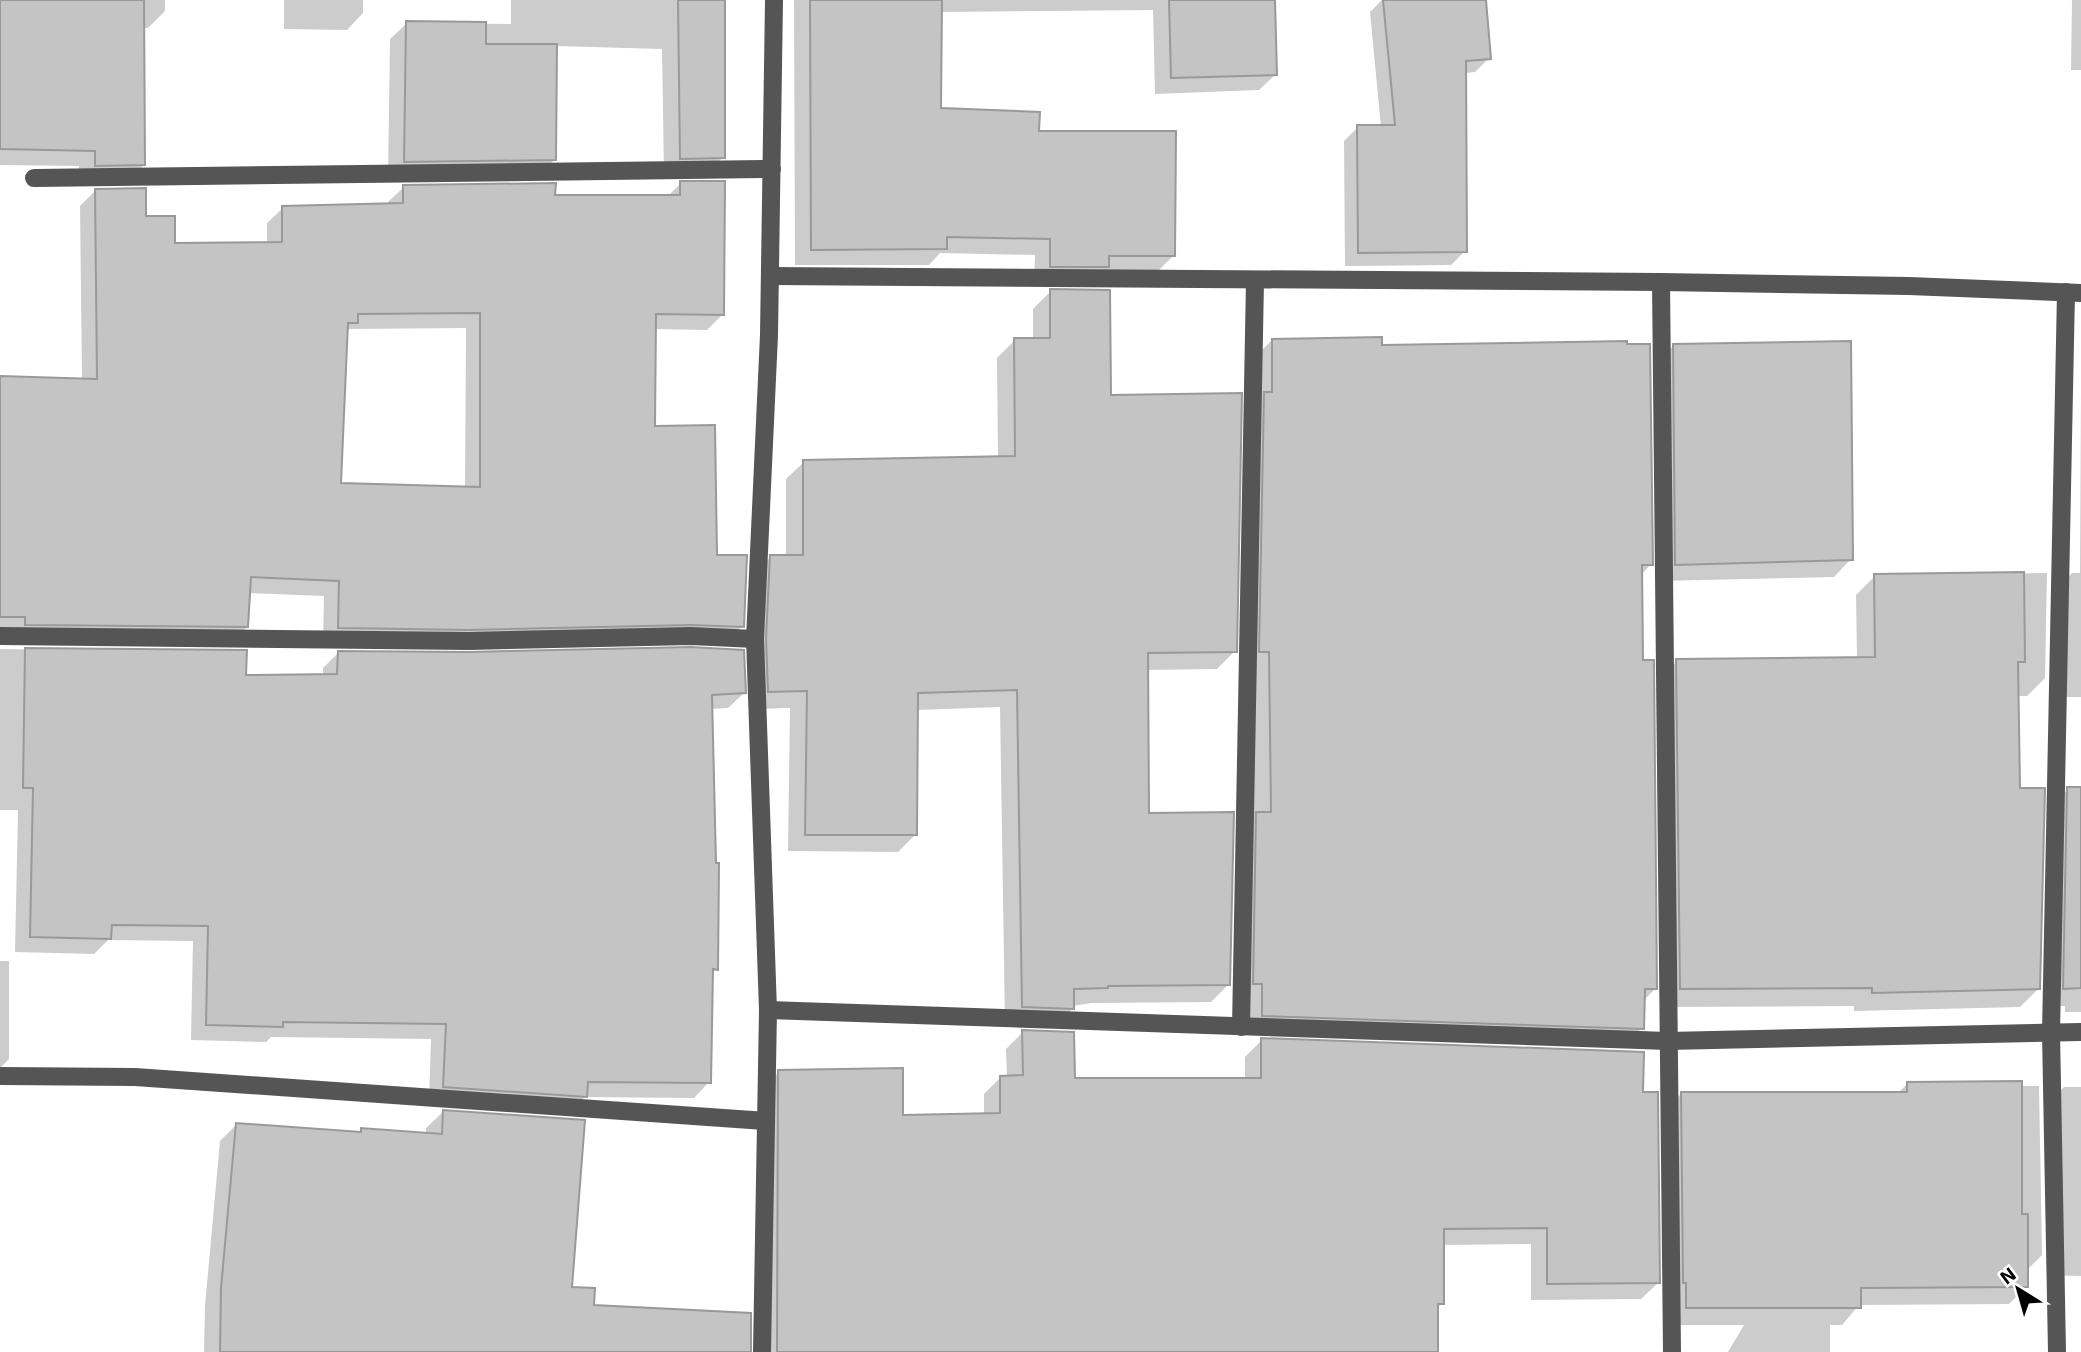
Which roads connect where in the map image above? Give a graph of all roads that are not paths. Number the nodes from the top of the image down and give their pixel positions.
1 (774, 0) edge
2 (772, 169) junction
3 (34, 178) dead end
4 (771, 276) junction
5 (1255, 281) junction
6 (1661, 282) junction
7 (2074, 293) edge
8 (0, 636) edge
9 (755, 639) junction
10 (768, 1010) junction
11 (1241, 1027) junction
12 (2051, 1032) junction
13 (2081, 1032) edge
14 (1668, 1041) junction
15 (0, 1076) edge
16 (766, 1121) junction
17 (762, 1352) edge
18 (1672, 1352) edge
19 (2056, 1352) edge

1 - 2 street
2 - 3 street
2 - 4 street
4 - 5 street
4 - 9 street
5 - 6 street
5 - 11 street
6 - 7 street
6 - 14 street
7 - 12 street
8 - 9 street
9 - 10 street
10 - 11 street
10 - 16 street
11 - 14 street
12 - 13 street
12 - 14 street
12 - 19 street
14 - 18 street
15 - 16 street
16 - 17 street

